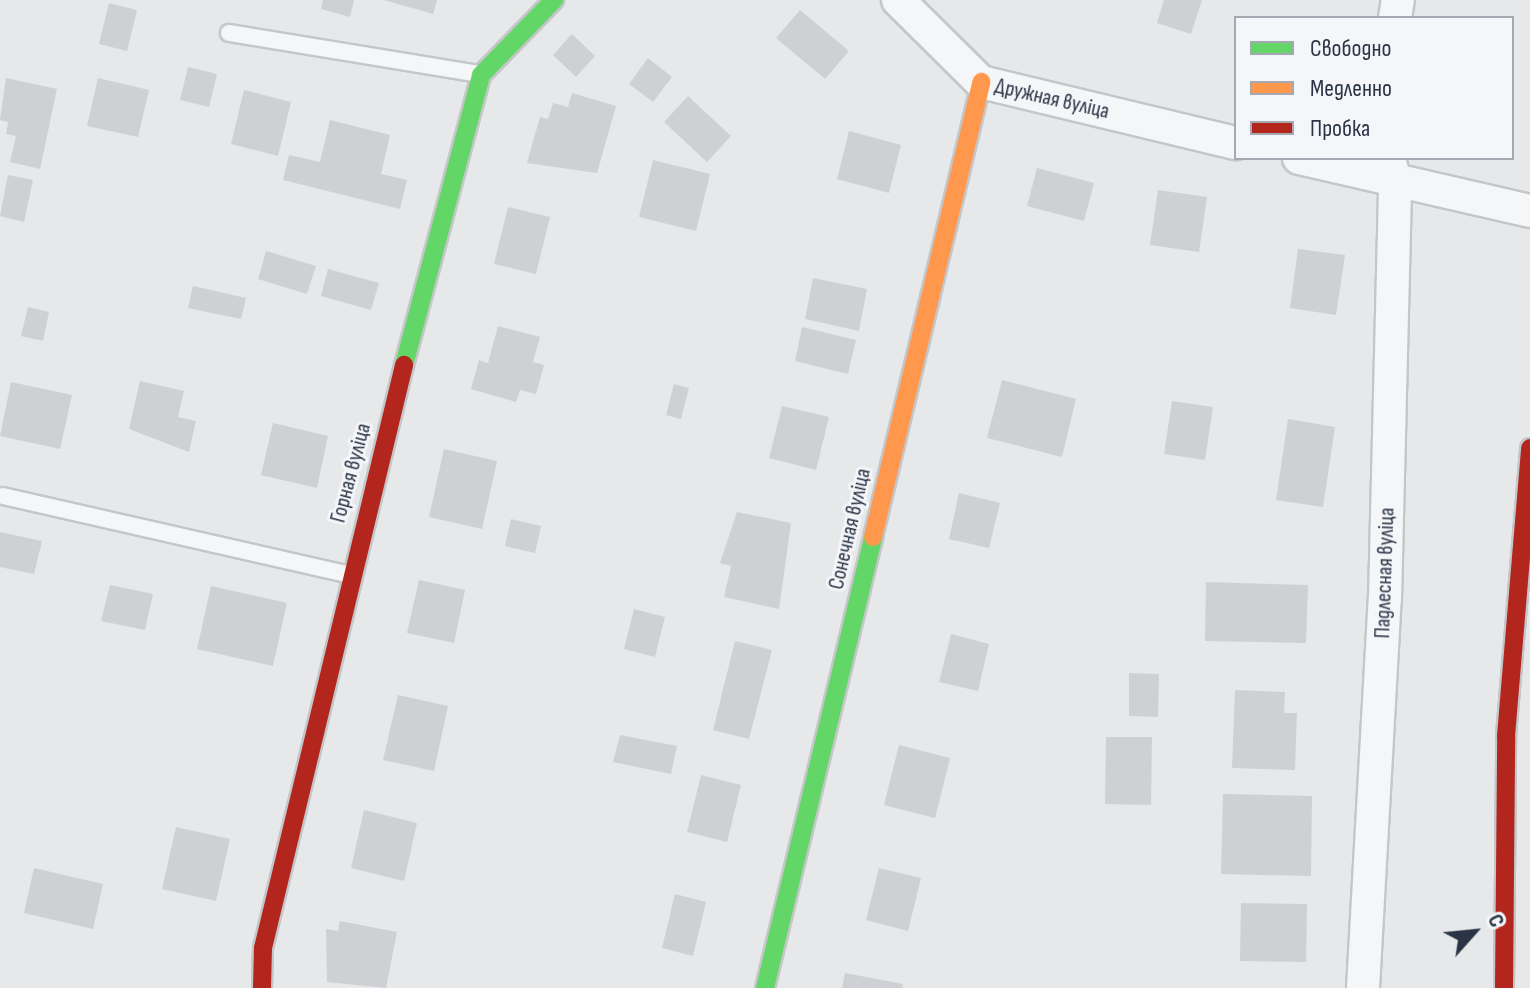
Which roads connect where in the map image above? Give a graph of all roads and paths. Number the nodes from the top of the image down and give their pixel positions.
1 (554, 0) edge
2 (898, 0) edge
3 (229, 33) dead end
4 (481, 75) junction
5 (981, 82) junction
6 (1234, 143) edge
7 (1314, 160) edge
8 (1392, 170) edge
9 (1530, 211) edge
10 (1530, 448) edge
11 (3, 496) dead end
12 (349, 575) junction
13 (1505, 898) junction
14 (1530, 906) edge
15 (262, 988) edge
16 (765, 988) edge
17 (1363, 988) edge
18 (1504, 988) edge

1 - 4 street, Горная вуліца
2 - 5 street, Дружная вуліца
3 - 4 lane
4 - 12 street, Горная вуліца
5 - 6 street, Дружная вуліца
5 - 16 street, Сонечная вуліца
7 - 8 street
8 - 9 street
8 - 17 street, Падлесная вуліца
10 - 13 street
11 - 12 lane
12 - 15 street, Горная вуліца
13 - 14 lane
13 - 18 street

